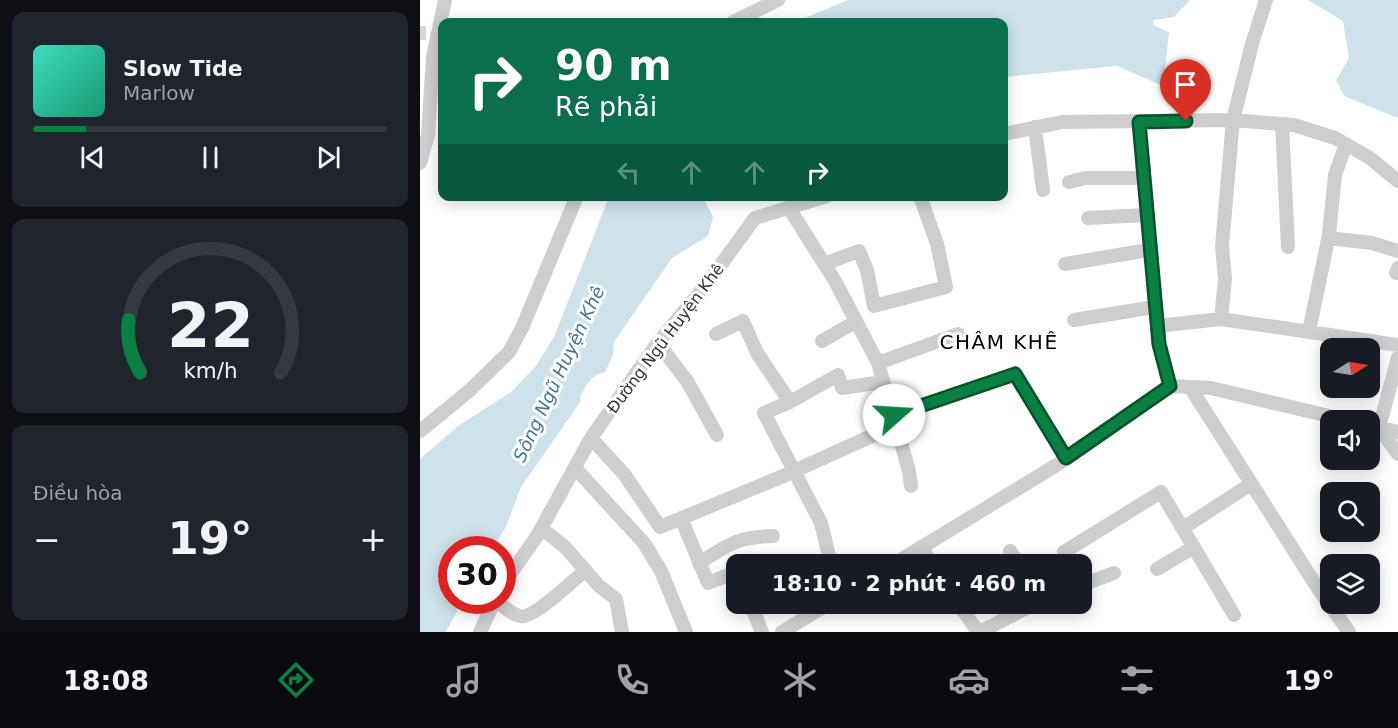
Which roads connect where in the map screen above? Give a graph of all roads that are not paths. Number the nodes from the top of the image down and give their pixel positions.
1 (445, 0) edge
2 (778, 0) edge
3 (1264, 5) edge
4 (440, 18) edge
5 (741, 18) edge
6 (435, 34) edge
7 (1233, 120) junction
8 (1139, 122) junction
9 (1282, 124) junction
10 (1035, 127) junction
11 (1008, 133) edge
12 (1346, 144) junction
13 (420, 163) edge
14 (1143, 178) junction
15 (1398, 181) edge
16 (1069, 182) dead end
17 (1043, 190) dead end
18 (575, 201) edge
19 (811, 201) edge
20 (922, 201) edge
21 (789, 208) junction
22 (1145, 215) junction
23 (1088, 218) dead end
24 (1328, 238) junction
25 (1288, 247) dead end
26 (1148, 250) junction
27 (1398, 251) edge
28 (824, 264) junction
29 (1065, 264) dead end
30 (1154, 307) junction
31 (1221, 319) junction
32 (1074, 320) dead end
33 (855, 322) junction
34 (1157, 326) junction
35 (1309, 331) junction
36 (716, 334) dead end
37 (958, 334) dead end
38 (822, 341) dead end
39 (658, 343) junction
40 (1398, 345) edge
41 (1398, 357) edge
42 (878, 363) junction
43 (883, 382) junction
44 (1170, 386) junction
45 (1190, 387) junction
46 (790, 402) junction
47 (1380, 410) edge
48 (1320, 414) edge
49 (895, 420) junction
50 (1380, 428) edge
51 (420, 431) edge
52 (1398, 432) edge
53 (1380, 434) edge
54 (717, 435) dead end
55 (591, 438) junction
56 (1398, 454) edge
57 (1066, 458) junction
58 (575, 468) junction
59 (794, 471) junction
60 (1251, 484) junction
61 (911, 486) dead end
62 (681, 518) junction
63 (541, 528) junction
64 (1183, 528) junction
65 (773, 536) dead end
66 (921, 547) junction
67 (1194, 547) junction
68 (1010, 551) dead end
69 (828, 554) edge
70 (910, 554) edge
71 (926, 554) edge
72 (1012, 554) edge
73 (1064, 554) edge
74 (699, 563) junction
75 (516, 565) edge
76 (1157, 569) dead end
77 (585, 571) junction
78 (1114, 573) dead end
79 (726, 576) edge
80 (1092, 581) edge
81 (488, 614) edge
82 (515, 614) edge
83 (755, 614) edge
84 (812, 614) edge
85 (966, 614) edge
86 (1014, 614) edge
87 (1234, 615) dead end
88 (480, 632) edge
89 (622, 632) edge
90 (686, 632) edge
91 (762, 632) edge
92 (782, 632) edge
93 (979, 632) edge
94 (1349, 632) edge

1 - 4 street
2 - 5 street
3 - 7 street
6 - 13 street
7 - 8 street
7 - 9 street
7 - 31 street
8 - 10 street
8 - 14 street
9 - 12 street
9 - 25 street
10 - 11 street
10 - 17 street
12 - 15 street
12 - 24 street
14 - 16 street
14 - 22 street
18 - 51 street
19 - 21 street, Đường Ngũ Huyện Khê
20 - 28 street
21 - 28 street
21 - 39 street, Đường Ngũ Huyện Khê
22 - 23 street
22 - 26 street
24 - 27 street
24 - 35 street
26 - 29 street
26 - 30 street
28 - 33 street
30 - 32 street
30 - 34 street
31 - 34 street
31 - 35 street
33 - 38 street
33 - 42 street
34 - 44 street
35 - 40 street
36 - 46 street
37 - 42 street
39 - 54 street
39 - 55 street, Đường Ngũ Huyện Khê
41 - 47 street
42 - 43 street
43 - 46 street
43 - 49 street
44 - 45 street
44 - 57 street
45 - 48 street
45 - 60 street
46 - 59 street
49 - 57 street
49 - 59 street
49 - 61 street
50 - 52 street
53 - 56 street
55 - 58 street, Đường Ngũ Huyện Khê
55 - 62 street
57 - 66 street
58 - 63 street, Đường Ngũ Huyện Khê
58 - 90 street
59 - 62 street
59 - 69 street
60 - 64 street
60 - 94 street
62 - 74 street
63 - 75 street, Đường Ngũ Huyện Khê
63 - 77 street
64 - 67 street
64 - 73 street
65 - 74 street
66 - 70 street
66 - 71 street
67 - 76 street
67 - 87 street
68 - 72 street
74 - 79 street
77 - 82 street
77 - 89 street
78 - 80 street
81 - 88 street
83 - 91 street
84 - 92 street
85 - 93 street
86 - 93 street

